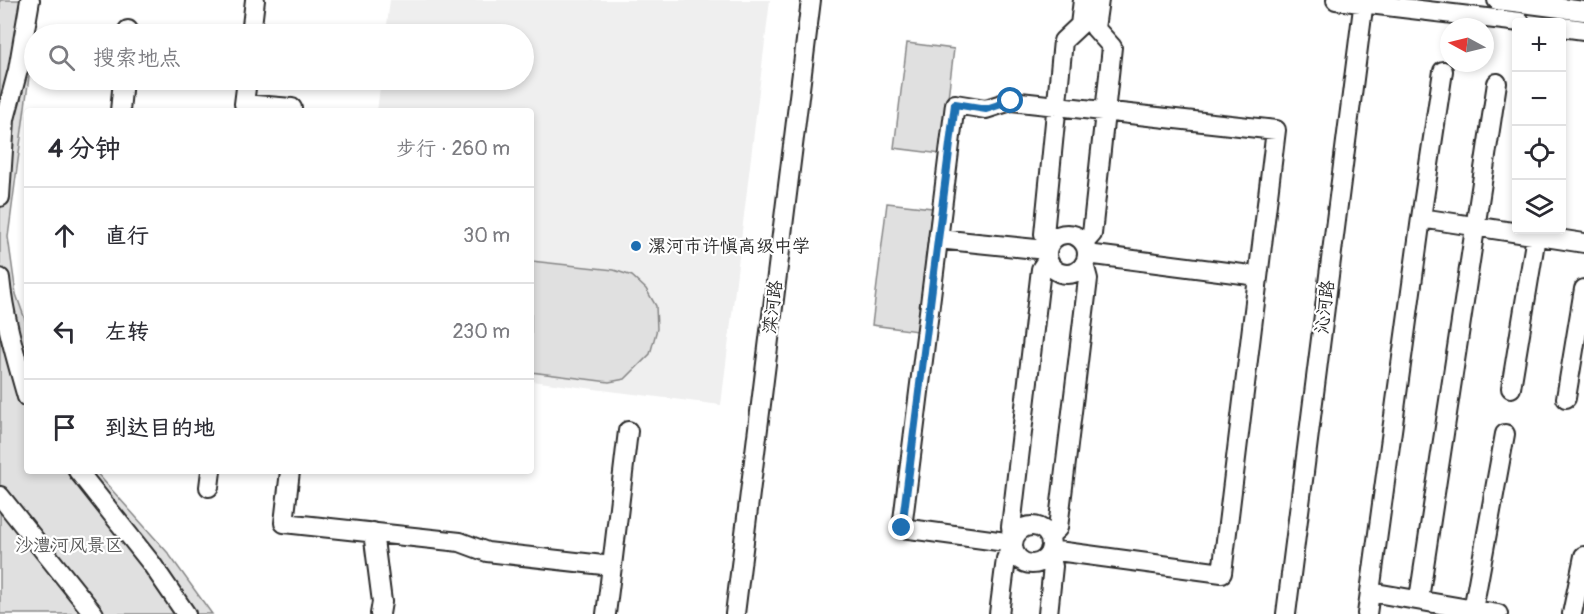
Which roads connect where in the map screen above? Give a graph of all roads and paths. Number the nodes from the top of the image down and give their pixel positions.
1 (30, 0) edge
2 (255, 0) edge
3 (811, 0) edge
4 (1083, 0) edge
5 (1099, 0) edge
6 (1336, 0) edge
7 (1497, 0) edge
8 (1363, 2) edge
9 (1584, 11) edge
10 (1512, 21) edge
11 (26, 24) edge
12 (252, 24) edge
13 (1566, 28) edge
14 (1584, 30) edge
15 (24, 35) edge
16 (1443, 72) edge
17 (1497, 82) dead end
18 (122, 90) edge
19 (246, 90) edge
20 (1056, 106) junction
21 (120, 108) edge
22 (292, 108) edge
23 (1104, 112) junction
24 (0, 197) edge
25 (1421, 218) junction
26 (1474, 228) junction
27 (1512, 231) edge
28 (1531, 234) edge
29 (1536, 234) edge
30 (938, 239) junction
31 (1584, 243) edge
32 (1047, 251) junction
33 (1085, 254) junction
34 (1258, 276) junction
35 (0, 278) edge
36 (1584, 289) edge
37 (24, 387) edge
38 (1511, 388) dead end
39 (1566, 398) dead end
40 (628, 431) dead end
41 (1505, 434) dead end
42 (80, 474) edge
43 (290, 474) edge
44 (0, 496) edge
45 (373, 532) junction
46 (1013, 543) junction
47 (1049, 548) junction
48 (1584, 556) edge
49 (612, 566) junction
50 (1370, 592) junction
51 (1419, 599) junction
52 (1438, 609) edge
53 (1473, 610) junction
54 (94, 614) edge
55 (186, 614) edge
56 (380, 614) edge
57 (606, 614) edge
58 (735, 614) edge
59 (999, 614) edge
60 (1048, 614) edge
61 (1286, 614) edge
62 (1367, 614) edge
63 (1497, 614) edge
64 (1573, 614) edge

1 - 11 street
2 - 12 street
3 - 58 street, 滦河路
4 - 20 street
5 - 23 street
6 - 8 street
7 - 9 street
8 - 10 street
8 - 61 street, 沁河路
13 - 14 street
15 - 24 street
16 - 25 street
17 - 26 street
18 - 21 street
19 - 22 street
20 - 23 street
20 - 30 street
20 - 32 street
23 - 33 street
23 - 34 street
25 - 26 street
25 - 50 street
26 - 27 street
26 - 51 street
28 - 38 street
29 - 31 street
30 - 32 street
30 - 46 street
32 - 33 street
32 - 33 street
32 - 46 street
33 - 34 street
33 - 47 street
34 - 47 street
35 - 37 street
36 - 39 street
40 - 49 street
41 - 53 street
42 - 55 street
43 - 45 street
44 - 54 street
45 - 49 street
45 - 56 street
46 - 47 street
46 - 47 street
46 - 59 street
47 - 60 street
48 - 64 street
49 - 57 street
50 - 51 street
50 - 62 street
51 - 52 street
52 - 53 street
53 - 63 street

